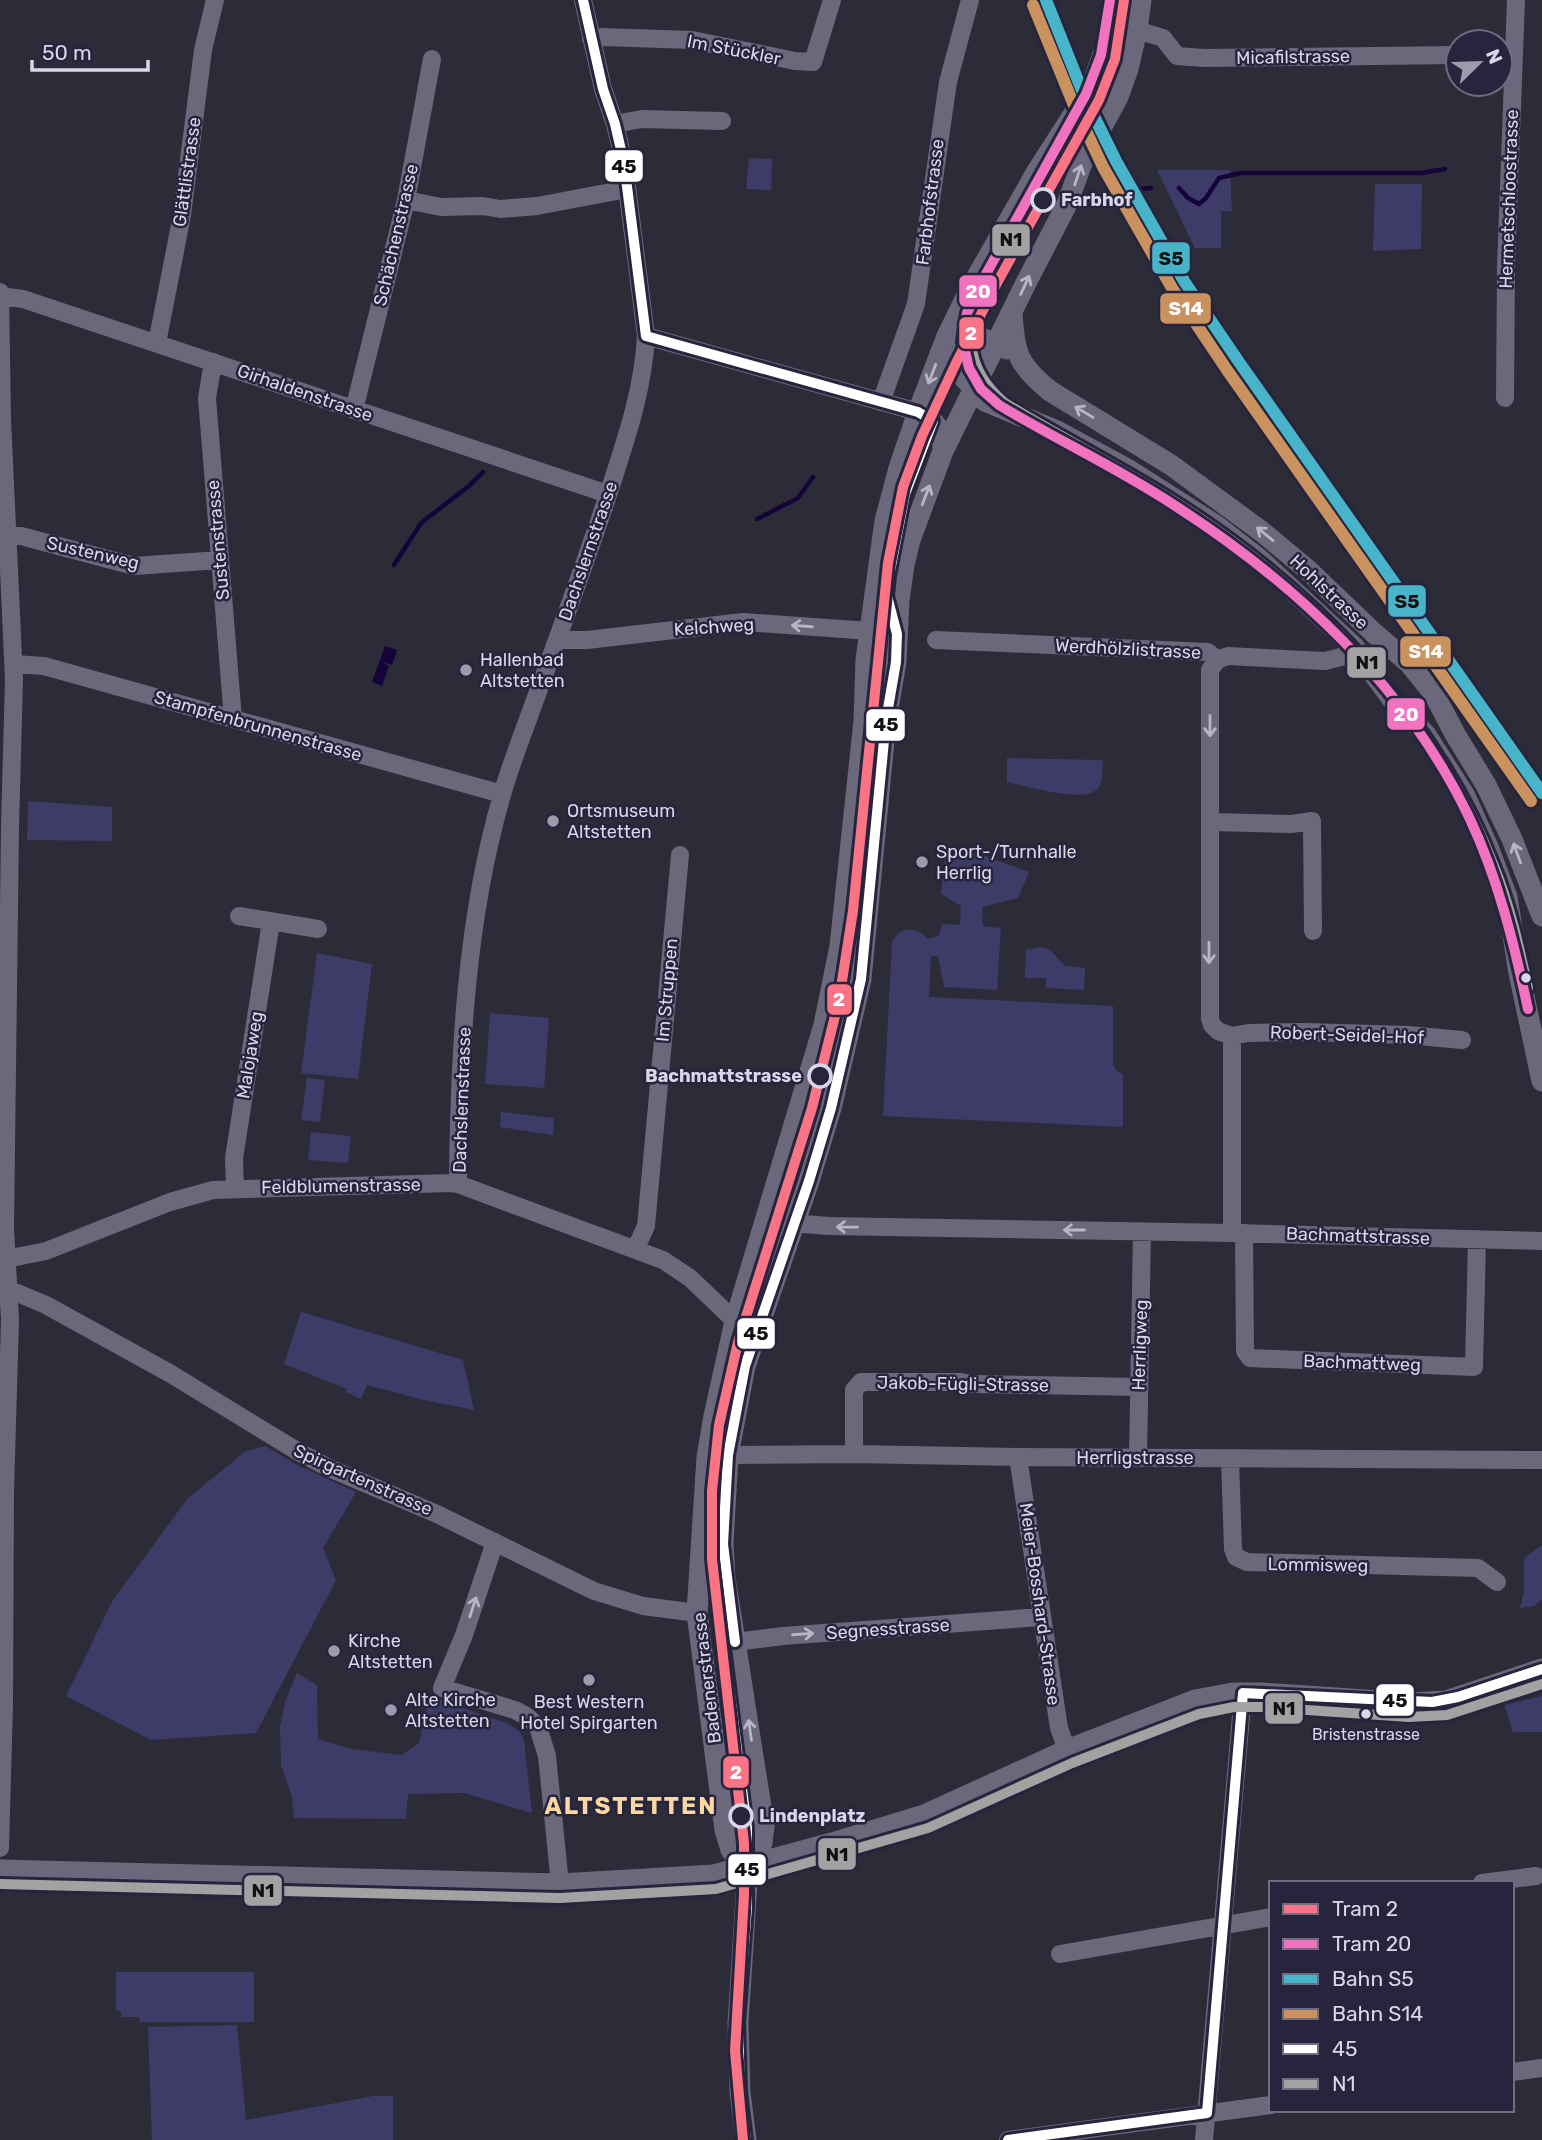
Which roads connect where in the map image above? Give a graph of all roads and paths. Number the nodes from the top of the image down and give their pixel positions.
1 (215, 0) edge
2 (583, 0) edge
3 (832, 0) edge
4 (970, 0) edge
5 (1115, 0) edge
6 (1141, 0) edge
7 (1516, 0) edge
8 (1511, 28) edge
9 (1137, 30) junction
10 (590, 39) junction
11 (1444, 55) edge
12 (432, 60) dead end
13 (1507, 98) edge
14 (722, 121) dead end
15 (615, 124) junction
16 (627, 189) junction
17 (406, 200) junction
18 (0, 295) edge
19 (1012, 313) junction
20 (646, 336) junction
21 (947, 336) junction
22 (996, 342) junction
23 (157, 343) junction
24 (1017, 355) junction
25 (213, 362) junction
26 (974, 391) junction
27 (1505, 398) dead end
28 (881, 402) junction
29 (354, 410) junction
30 (918, 412) junction
31 (943, 451) junction
32 (608, 494) junction
33 (9, 536) junction
34 (220, 560) junction
35 (870, 631) junction
36 (557, 640) junction
37 (936, 640) dead end
38 (1354, 647) junction
39 (1217, 660) junction
40 (9, 674) edge
41 (233, 719) junction
42 (502, 793) junction
43 (1210, 822) junction
44 (680, 855) dead end
45 (239, 916) dead end
46 (1542, 916) edge
47 (271, 922) junction
48 (318, 929) dead end
49 (1312, 931) dead end
50 (1232, 1036) junction
51 (1462, 1040) dead end
52 (1542, 1081) edge
53 (3, 1160) edge
54 (458, 1184) junction
55 (235, 1189) junction
56 (797, 1221) junction
57 (1142, 1232) junction
58 (1238, 1233) junction
59 (1477, 1239) junction
60 (1542, 1241) edge
61 (636, 1248) junction
62 (6, 1259) junction
63 (4, 1289) edge
64 (735, 1321) junction
65 (758, 1332) junction
66 (1139, 1387) junction
67 (854, 1454) junction
68 (728, 1455) junction
69 (1018, 1457) junction
70 (1138, 1458) junction
71 (1230, 1459) junction
72 (1542, 1460) edge
73 (495, 1542) junction
74 (1497, 1581) dead end
75 (697, 1613) junction
76 (1041, 1617) junction
77 (735, 1642) junction
78 (1542, 1669) edge
79 (1243, 1693) junction
80 (1067, 1750) junction
81 (0, 1848) edge
82 (748, 1867) junction
83 (0, 1870) edge
84 (1536, 1876) dead end
85 (1497, 1881) edge
86 (559, 1884) junction
87 (1269, 1917) edge
88 (1224, 1926) junction
89 (1060, 1954) dead end
90 (1542, 2068) edge
91 (1514, 2072) edge
92 (1269, 2105) edge
93 (1207, 2113) junction
94 (746, 2140) edge
95 (1010, 2140) edge
96 (1204, 2140) edge

1 - 23 street, Glättlistrasse
2 - 10 street, Dachslernstrasse
3 - 10 street, Im Stückler
4 - 28 street, Farbhofstrasse
5 - 21 street, Badenerstrasse
6 - 9 street, Badenerstrasse
7 - 8 street, Hermetschloostrasse
9 - 11 street, Micafilstrasse
19 -> 9 street, Badenerstrasse
10 - 15 street, Dachslernstrasse
12 - 17 street, Schächenstrasse
13 - 27 street, Hermetschloostrasse
14 - 15 street
15 - 16 street, Dachslernstrasse
16 - 17 street
16 - 20 street, Dachslernstrasse
17 - 29 street, Schächenstrasse
18 - 23 street, Girhaldenstrasse
18 - 33 street
19 - 22 street, Badenerstrasse
19 - 24 street
20 - 28 street
20 - 32 street, Dachslernstrasse
21 - 22 street, Hohlstrasse
21 - 26 street, Hohlstrasse
21 -> 30 street, Badenerstrasse
22 - 24 street, Hohlstrasse
22 - 26 street, Badenerstrasse
23 - 25 street, Girhaldenstrasse
46 -> 24 street, Hohlstrasse
25 - 29 street, Girhaldenstrasse
25 - 34 street, Sustenstrasse
26 - 31 street, Badenerstrasse
26 - 38 street, Hohlstrasse
28 - 30 street
29 - 32 street, Girhaldenstrasse
30 - 31 street
30 - 35 street, Badenerstrasse
56 -> 31 street, Badenerstrasse
32 - 36 street, Dachslernstrasse
33 - 34 street, Sustenweg
33 - 40 street
34 - 41 street, Sustenstrasse
35 -> 36 street, Kelchweg
35 - 64 street, Badenerstrasse
36 - 42 street, Dachslernstrasse
37 - 39 street, Werdhölzlistrasse
38 - 39 street, Werdhölzlistrasse
38 - 52 street, Hohlstrasse
39 -> 43 street
40 - 41 street, Stampfenbrunnenstrasse
40 - 53 street
41 - 42 street, Stampfenbrunnenstrasse
42 - 54 street, Dachslernstrasse
43 - 49 street
43 -> 50 street
44 - 61 street, Im Struppen
45 - 47 street
47 - 48 street
47 - 55 street, Malojaweg
50 - 51 street, Robert-Seidel-Hof
50 - 58 street
53 - 62 street
54 - 55 street, Feldblumenstrasse
54 - 61 street, Feldblumenstrasse
55 - 62 street, Feldblumenstrasse
57 -> 56 street, Bachmattstrasse
56 - 65 street, Badenerstrasse
57 - 58 street, Bachmattstrasse
57 - 66 street, Herrligweg
58 - 59 street, Bachmattstrasse
58 - 59 street, Bachmattweg
59 - 60 street, Bachmattstrasse
61 - 64 street, Feldblumenstrasse
62 - 63 street
63 - 73 street, Spirgartenstrasse
63 - 81 street
64 - 65 street
64 - 75 street, Badenerstrasse
65 - 68 street, Badenerstrasse
66 - 67 street, Jakob-Fügli-Strasse
66 - 70 street, Herrligweg
67 - 68 street, Herrligstrasse
67 - 69 street, Herrligstrasse
68 - 77 street, Badenerstrasse
69 - 70 street, Herrligstrasse
69 - 76 street, Meier-Bosshard-Strasse
70 - 71 street, Herrligstrasse
71 - 72 street, Herrligstrasse
71 - 74 street, Lommisweg
73 - 75 street, Spirgartenstrasse
86 -> 73 street
75 - 82 street, Badenerstrasse
77 -> 76 street, Segnesstrasse
76 - 80 street, Meier-Bosshard-Strasse
82 -> 77 street, Badenerstrasse
78 - 79 street
79 - 80 street
79 - 88 street
80 - 82 street
82 - 86 street
82 - 94 street, Badenerstrasse
83 - 86 street
84 - 85 street
87 - 88 street
88 - 89 street
88 - 93 street
90 - 91 street
92 - 93 street
93 - 95 street
93 - 96 street

